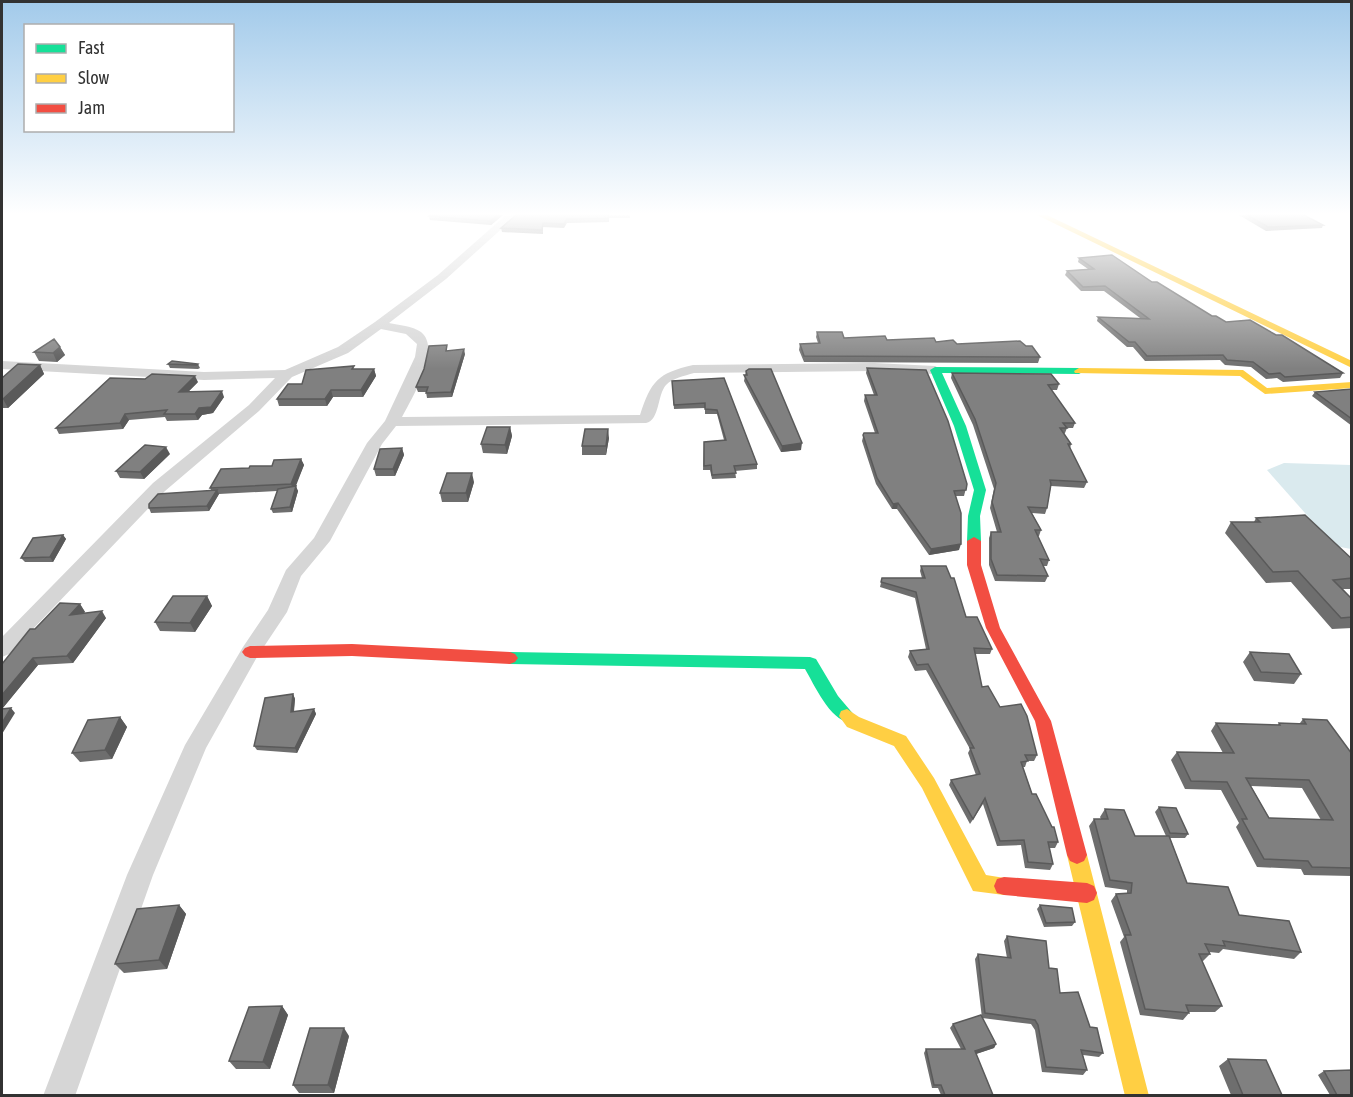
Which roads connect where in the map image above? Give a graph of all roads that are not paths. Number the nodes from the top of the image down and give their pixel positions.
1 (454, 266) edge
2 (1147, 266) edge
3 (379, 325) junction
4 (2, 365) edge
5 (1352, 365) edge
6 (935, 370) junction
7 (286, 374) junction
8 (1352, 385) edge
9 (392, 422) junction
10 (3, 645) edge
11 (250, 652) junction
12 (1087, 893) junction
13 (59, 1095) edge
14 (1137, 1095) edge

1 - 3 street
2 - 5 street
3 - 7 street
3 - 9 street
4 - 7 street
6 - 8 street
6 - 9 street
6 - 12 street
7 - 10 street
9 - 11 street
11 - 12 street
11 - 13 street
12 - 14 street

